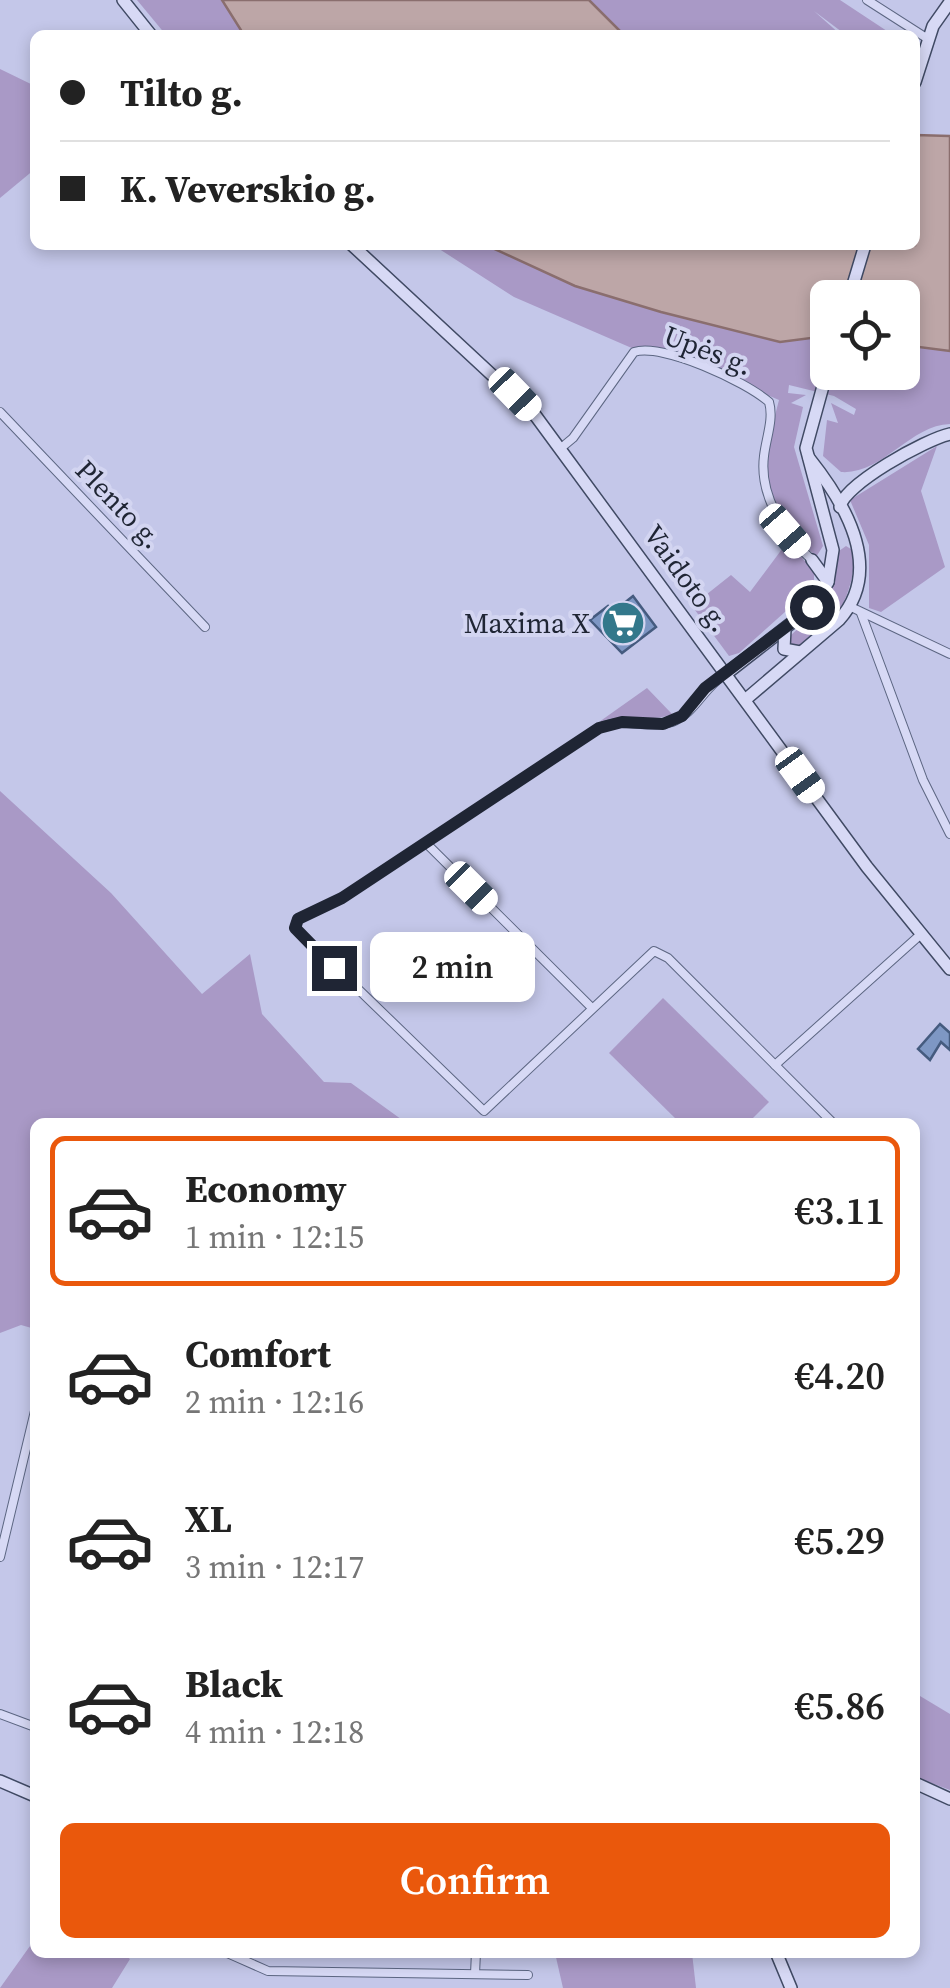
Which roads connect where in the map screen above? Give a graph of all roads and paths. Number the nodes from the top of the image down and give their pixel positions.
1 (123, 0) edge
2 (867, 0) edge
3 (950, 2) edge
4 (148, 30) edge
5 (915, 30) edge
6 (920, 33) edge
7 (928, 38) junction
8 (920, 65) edge
9 (357, 250) edge
10 (863, 250) edge
11 (854, 280) edge
12 (821, 390) edge
13 (0, 412) edge
14 (950, 434) edge
15 (561, 448) junction
16 (808, 457) junction
17 (822, 474) junction
18 (853, 484) junction
19 (840, 507) junction
20 (858, 546) junction
21 (833, 553) junction
22 (812, 560) junction
23 (828, 582) junction
24 (856, 610) junction
25 (206, 627) dead end
26 (784, 630) junction
27 (800, 652) junction
28 (950, 654) edge
29 (726, 674) junction
30 (744, 700) junction
31 (950, 834) edge
32 (426, 843) junction
33 (920, 934) junction
34 (949, 965) edge
35 (592, 1008) junction
36 (775, 1065) junction
37 (828, 1118) edge
38 (30, 1429) edge
39 (3, 1525) edge
40 (0, 1557) edge
41 (0, 1714) edge
42 (30, 1725) edge
43 (0, 1781) edge
44 (920, 1785) edge
45 (30, 1794) edge
46 (950, 1799) edge
47 (238, 1958) edge
48 (476, 1958) edge
49 (778, 1958) edge
50 (475, 1974) junction
51 (528, 1975) dead end
52 (791, 1988) edge

1 - 4 main road
2 - 5 street
3 - 7 main road
6 - 7 street
7 - 8 main road
9 - 15 main road, Vaidoto g.
10 - 11 main road
12 - 16 main road
13 - 25 street, Plento g.
14 - 18 main road
15 - 22 street, Upės g.
15 - 29 main road, Vaidoto g.
16 - 17 main road
16 - 21 main road
17 - 18 main road
17 - 19 main road
18 - 19 main road
19 - 20 main road
20 - 21 main road
20 - 24 main road
21 - 22 main road
21 - 23 main road
22 - 23 main road
23 - 26 main road
24 - 27 main road
24 - 28 street
24 - 31 street
26 - 27 main road
26 - 29 main road
27 - 30 main road
29 - 30 main road, Vaidoto g.
29 - 32 street
30 - 33 main road, Vaidoto g.
32 - 35 street
32 - 35 street
33 - 34 main road, Vaidoto g.
33 - 36 street
35 - 36 street
36 - 37 street
38 - 39 street
39 - 40 street
41 - 42 street
43 - 45 main road
44 - 46 main road
47 - 50 street
48 - 50 street
49 - 52 main road
50 - 51 street

